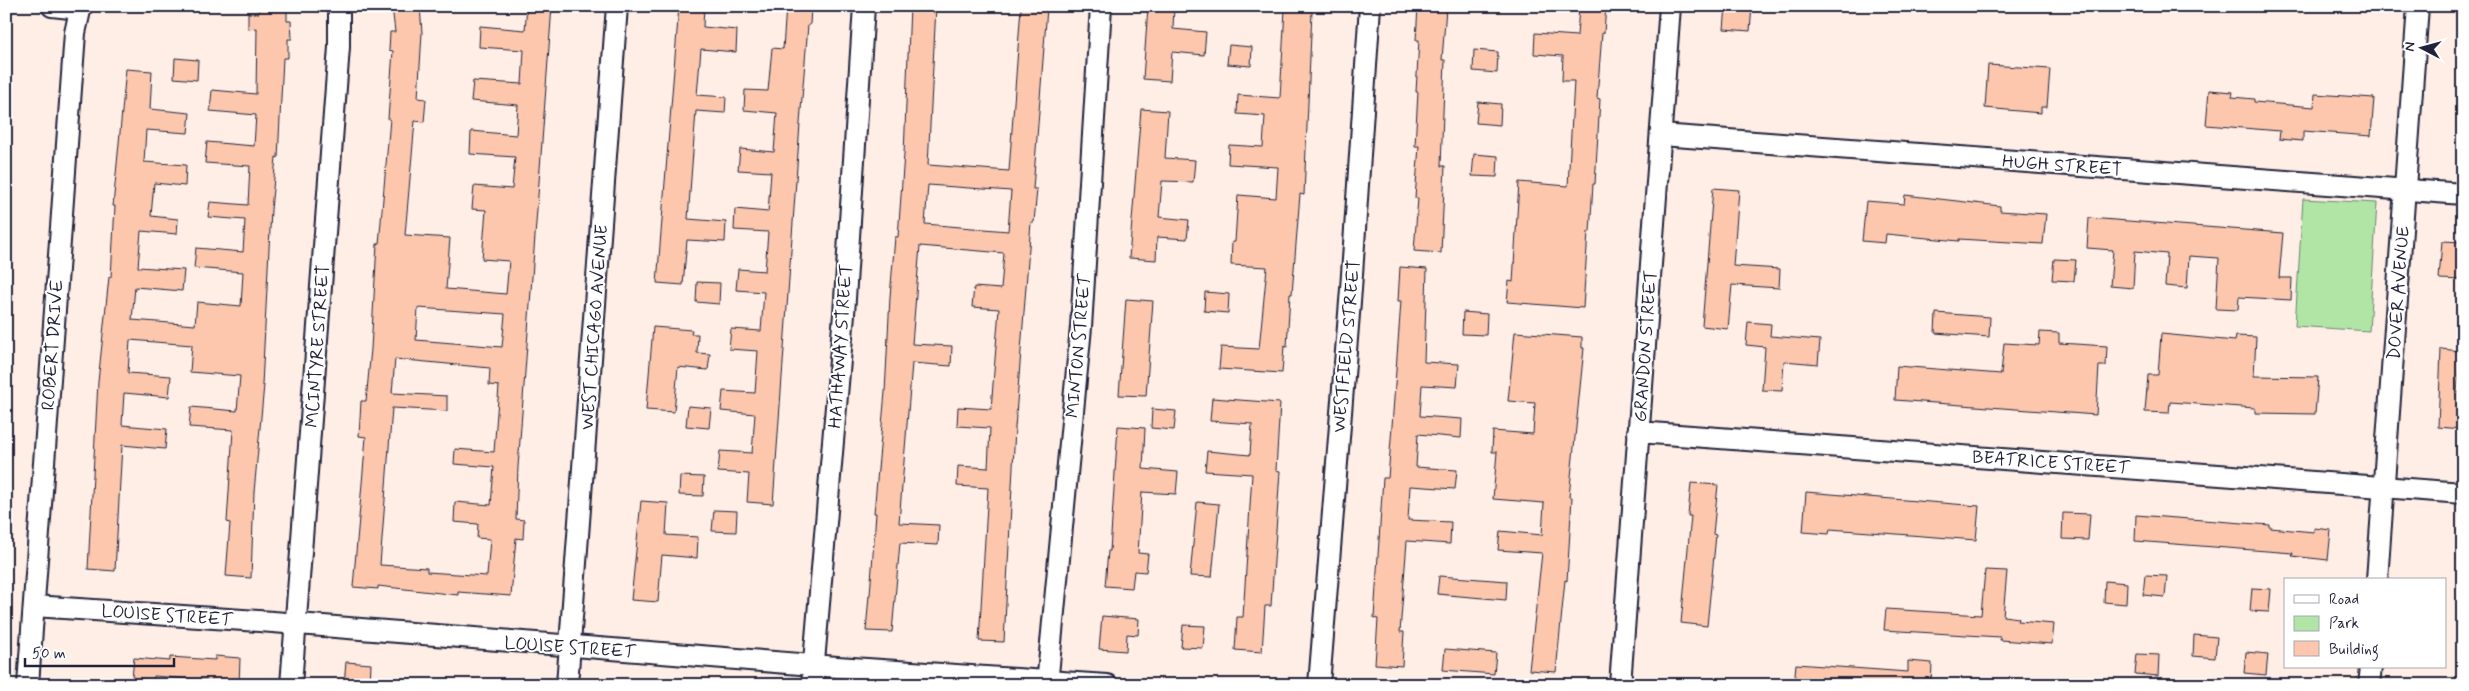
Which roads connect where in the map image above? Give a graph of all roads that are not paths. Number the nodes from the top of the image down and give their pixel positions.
1 (52, 6) edge
2 (339, 6) edge
3 (617, 6) edge
4 (864, 6) edge
5 (1102, 6) edge
6 (1370, 6) edge
7 (1670, 6) edge
8 (2418, 6) edge
9 (80, 7) edge
10 (1661, 135) junction
11 (2405, 190) junction
12 (2463, 194) edge
13 (1638, 432) junction
14 (2384, 487) junction
15 (2463, 493) edge
16 (2377, 578) edge
17 (34, 606) junction
18 (296, 624) junction
19 (570, 647) junction
20 (2370, 668) edge
21 (813, 675) edge
22 (1047, 683) edge
23 (28, 685) edge
24 (292, 685) edge
25 (567, 685) edge
26 (1107, 685) edge
27 (1319, 685) edge
28 (1620, 685) edge
29 (2369, 685) edge

1 - 9 street
2 - 18 street, MCINTYRE STREET
3 - 19 street, WEST CHICAGO AVENUE
4 - 21 street, HATHAWAY STREET
5 - 22 street, MINTON STREET
6 - 27 street, WESTFIELD STREET
7 - 10 street, GRANDON STREET
8 - 11 street, DOVER AVENUE
9 - 17 street, ROBERT DRIVE
10 - 11 street, HUGH STREET
10 - 13 street, GRANDON STREET
11 - 12 street, HUGH STREET
11 - 14 street, DOVER AVENUE
13 - 14 street, BEATRICE STREET
13 - 28 street, GRANDON STREET
14 - 15 street, BEATRICE STREET
14 - 16 street, DOVER AVENUE
17 - 18 street, LOUISE STREET
17 - 23 street, ROBERT DRIVE
18 - 19 street, LOUISE STREET
18 - 24 street, MCINTYRE STREET
19 - 21 street, LOUISE STREET
19 - 25 street, WEST CHICAGO AVENUE
20 - 29 street
21 - 22 street, LOUISE STREET
22 - 26 street, LOUISE STREET

